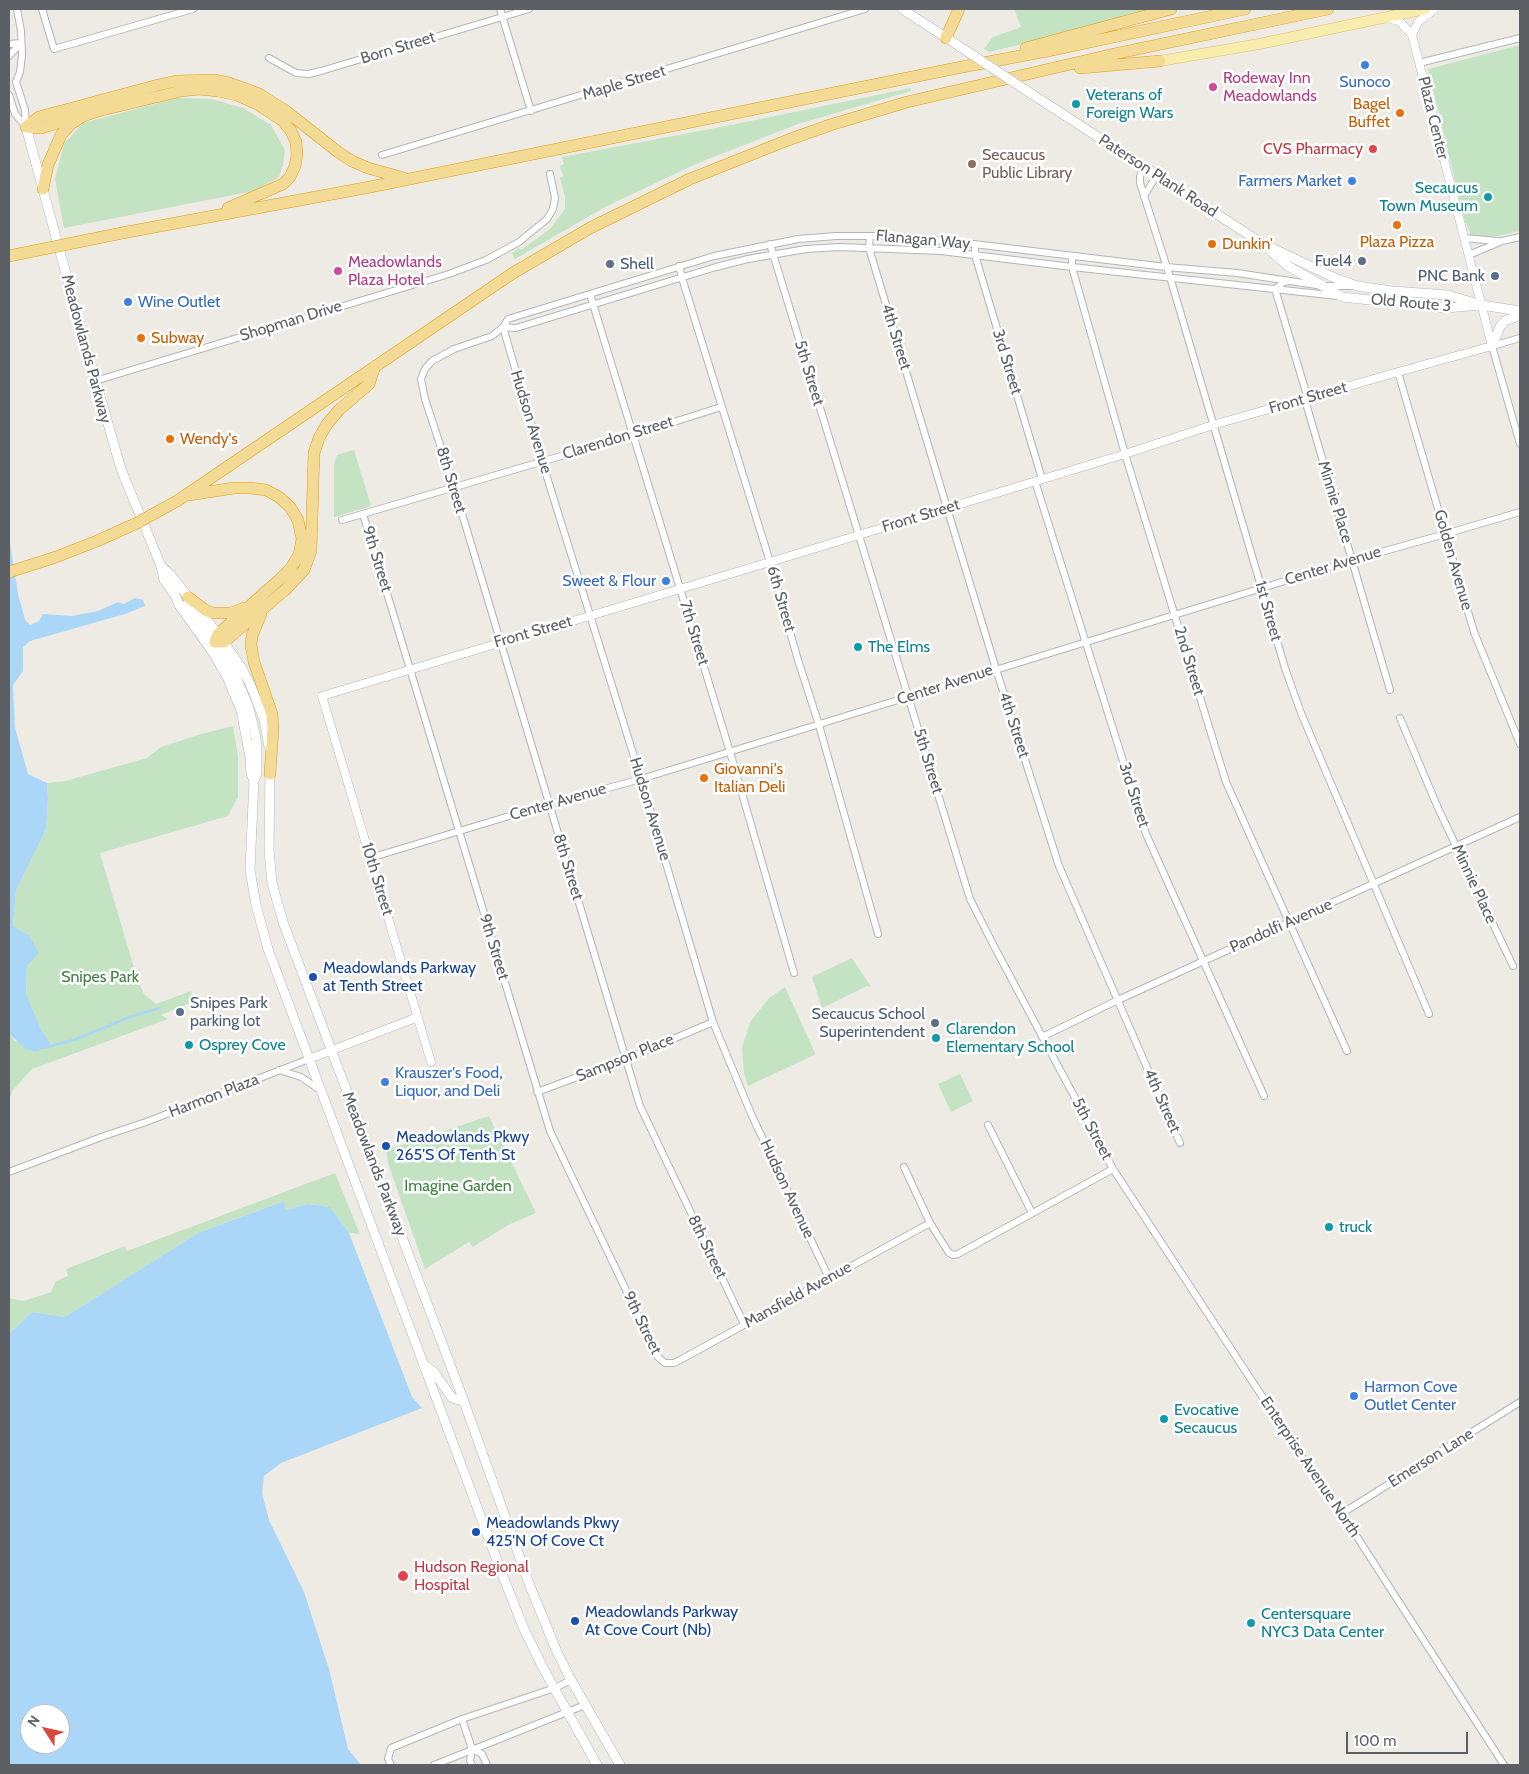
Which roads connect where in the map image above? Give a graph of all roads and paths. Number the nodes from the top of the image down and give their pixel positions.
1 (17, 9) edge
2 (42, 9) edge
3 (193, 9) edge
4 (500, 9) edge
5 (528, 9) edge
6 (865, 9) edge
7 (902, 9) edge
8 (959, 9) edge
9 (1171, 9) edge
10 (1245, 9) edge
11 (1328, 9) edge
12 (1425, 9) edge
13 (1435, 9) edge
14 (503, 16) junction
15 (1385, 17) junction
16 (1412, 35) junction
17 (1520, 38) edge
18 (951, 41) junction
19 (21, 43) junction
20 (9, 44) edge
21 (9, 56) edge
22 (269, 58) dead end
23 (1160, 61) joint
24 (1419, 63) junction
25 (957, 68) junction
26 (1041, 72) junction
27 (9, 94) edge
28 (98, 111) junction
29 (531, 111) junction
30 (26, 127) junction
31 (382, 156) dead end
32 (1143, 166) junction
33 (550, 174) dead end
34 (1157, 175) junction
35 (407, 179) junction
36 (43, 189) junction
37 (1144, 196) junction
38 (211, 216) junction
39 (870, 236) junction
40 (818, 237) junction
41 (1520, 237) edge
42 (1464, 238) junction
43 (1502, 241) junction
44 (770, 244) junction
45 (975, 244) junction
46 (1263, 244) junction
47 (819, 248) junction
48 (869, 248) junction
49 (1028, 250) junction
50 (727, 253) junction
51 (772, 254) junction
52 (975, 255) junction
53 (1468, 255) junction
54 (9, 256) edge
55 (1072, 256) junction
56 (1027, 261) junction
57 (730, 264) junction
58 (680, 266) junction
59 (1072, 267) junction
60 (1166, 267) junction
61 (682, 278) junction
62 (1170, 278) junction
63 (635, 280) junction
64 (1293, 280) junction
65 (1323, 286) junction
66 (1357, 286) junction
67 (1276, 289) junction
68 (638, 291) junction
69 (1392, 291) junction
70 (590, 294) junction
71 (1342, 296) junction
72 (1380, 301) junction
73 (593, 305) junction
74 (1481, 305) junction
75 (1520, 311) edge
76 (1520, 315) edge
77 (503, 327) junction
78 (1520, 338) edge
79 (1492, 346) junction
80 (375, 366) junction
81 (425, 369) joint
82 (1398, 372) junction
83 (95, 381) junction
84 (1306, 399) junction
85 (721, 407) junction
86 (1213, 425) junction
87 (633, 434) junction
88 (1520, 444) edge
89 (1126, 454) junction
90 (542, 461) junction
91 (1039, 480) junction
92 (454, 488) junction
93 (181, 498) junction
94 (947, 508) junction
95 (1520, 512) edge
96 (363, 514) junction
97 (342, 520) dead end
98 (1445, 534) junction
99 (860, 535) junction
100 (1352, 560) junction
101 (770, 562) junction
102 (161, 566) junction
103 (9, 572) edge
104 (1262, 588) junction
105 (680, 589) junction
106 (175, 595) junction
107 (188, 597) junction
108 (261, 603) junction
109 (1175, 614) junction
110 (590, 616) junction
111 (219, 639) junction
112 (1084, 641) junction
113 (500, 642) junction
114 (996, 668) junction
115 (410, 669) junction
116 (1390, 690) dead end
117 (322, 696) joint
118 (909, 698) junction
119 (1400, 718) dead end
120 (819, 725) junction
121 (1520, 744) edge
122 (730, 752) junction
123 (270, 774) junction
124 (641, 779) junction
125 (254, 780) junction
126 (549, 804) junction
127 (1520, 817) edge
128 (458, 832) junction
129 (1456, 846) junction
130 (370, 858) junction
131 (1373, 884) junction
132 (1289, 922) junction
133 (878, 934) dead end
134 (1203, 961) junction
135 (1513, 966) dead end
136 (794, 973) dead end
137 (1118, 1000) junction
138 (1429, 1014) dead end
139 (418, 1017) junction
140 (713, 1022) junction
141 (1042, 1037) junction
142 (332, 1050) junction
143 (1348, 1051) dead end
144 (309, 1059) junction
145 (626, 1059) junction
146 (431, 1062) dead end
147 (279, 1070) junction
148 (320, 1090) junction
149 (537, 1092) junction
150 (1264, 1096) dead end
151 (988, 1125) dead end
152 (1180, 1143) dead end
153 (904, 1167) dead end
154 (1113, 1169) junction
155 (9, 1172) edge
156 (1032, 1213) junction
157 (930, 1223) junction
158 (829, 1278) junction
159 (744, 1324) junction
160 (665, 1363) joint
161 (423, 1364) junction
162 (463, 1401) junction
163 (1520, 1402) edge
164 (1341, 1514) junction
165 (571, 1680) junction
166 (554, 1688) junction
167 (585, 1706) junction
168 (568, 1712) junction
169 (462, 1719) junction
170 (472, 1749) junction
171 (391, 1765) edge
172 (434, 1765) edge
173 (472, 1765) edge
174 (487, 1765) edge
175 (597, 1765) edge
176 (620, 1765) edge
177 (1504, 1765) edge

1 - 19 street
2 - 3 street
4 - 14 street
5 - 14 street, Born Street
6 - 29 street, Maple Street
7 - 18 main road, Paterson Plank Road
8 - 18 highway
9 - 25 highway
10 - 25 highway
11 - 26 highway
12 - 15 main road
13 - 16 street
14 - 22 street, Born Street
14 - 29 street
15 - 16 street
15 - 23 main road
16 - 24 street, Plaza Center
17 - 24 street
18 - 32 main road, Paterson Plank Road, bridge
19 - 20 street
19 - 21 street
19 - 30 street
23 - 26 highway
24 - 42 street, Plaza Center
25 - 35 highway
26 - 80 highway
27 - 30 street
28 - 30 highway
28 - 36 highway
28 - 38 highway
29 - 31 street, Maple Street
30 - 35 highway
30 - 36 main road, Meadowlands Parkway
32 - 34 main road, Paterson Plank Road
32 - 37 street, 1st Street
33 - 83 street, Shopman Drive
34 - 37 street
34 - 46 main road, Paterson Plank Road
35 - 38 highway
36 - 83 main road, Meadowlands Parkway
37 - 60 street, 1st Street
38 - 54 highway, bridge
39 - 40 street, Flanagan Way
39 - 45 street, Flanagan Way
39 - 48 street, 4th Street
40 - 44 street, Flanagan Way
40 - 47 street
41 - 43 street
42 - 43 street
42 - 53 street, Plaza Center
43 - 53 street
44 - 50 street, Flanagan Way
44 - 51 street, 5th Street
45 - 49 street, Flanagan Way
45 - 52 street, 3rd Street
46 - 65 main road, Paterson Plank Road
46 - 66 main road, Paterson Plank Road
47 - 48 street, Flanagan Way
47 - 51 street, Flanagan Way
48 - 52 street, Flanagan Way
48 - 94 street, 4th Street
49 - 55 street, Flanagan Way
49 - 56 street
50 - 57 street
50 - 58 street, Flanagan Way
51 - 57 street, Flanagan Way
51 - 99 street, 5th Street
52 - 56 street, Flanagan Way
52 - 91 street, 3rd Street
53 - 74 street, Plaza Center
55 - 59 street, 2nd Street
55 - 60 street, Flanagan Way
56 - 59 street, Flanagan Way
57 - 61 street, Flanagan Way
58 - 61 street, 6th Street
58 - 63 street, Flanagan Way
59 - 62 street, Flanagan Way
59 - 89 street, 2nd Street
60 - 62 street, 1st Street
60 - 64 street, Flanagan Way
61 - 68 street, Flanagan Way
61 - 85 street, 6th Street
62 - 67 street, Flanagan Way
62 - 86 street, 1st Street
63 - 68 street
63 - 70 street, Flanagan Way
64 - 65 street, Flanagan Way
64 - 67 street
65 - 66 street, Flanagan Way
65 - 71 main road, Paterson Plank Road
66 - 69 main road, Paterson Plank Road
67 - 71 street, Flanagan Way
67 - 84 street, Minnie Place
68 - 73 street, Flanagan Way
69 - 72 main road
69 - 74 main road, Paterson Plank Road
70 - 73 street, 7th Street
70 - 77 street, Flanagan Way
71 - 72 main road, Old Route 3
72 - 74 main road, Old Route 3
73 - 77 street, Flanagan Way
73 - 87 street, 7th Street
74 - 75 main road, Paterson Plank Road
74 - 79 street, Plaza Center
76 - 79 main road
77 - 81 street, Flanagan Way
77 - 90 street, Hudson Avenue
78 - 79 street, Front Street
79 - 82 street, Front Street
79 - 88 street
80 - 93 highway
80 - 108 highway
81 - 92 street, 8th Street
82 - 84 street, Front Street
82 - 98 street, Golden Avenue
83 - 102 main road, Meadowlands Parkway
84 - 86 street, Front Street
84 - 100 street, Minnie Place
85 - 87 street, Clarendon Street
85 - 101 street, 6th Street
86 - 89 street, Front Street
86 - 104 street, 1st Street
87 - 90 street, Clarendon Street
87 - 105 street, 7th Street
89 - 91 street, Front Street
89 - 109 street, 2nd Street
90 - 92 street, Clarendon Street
90 - 110 street, Hudson Avenue
91 - 94 street, Front Street
91 - 112 street, 3rd Street
92 - 96 street, Clarendon Street
92 - 113 street, 8th Street
93 - 103 highway, bridge
93 - 108 highway
94 - 99 street, Front Street
94 - 114 street, 4th Street
95 - 98 street, Center Avenue
96 - 97 street, Clarendon Street
96 - 115 street, 9th Street
98 - 100 street, Center Avenue
98 - 121 street, Golden Avenue
99 - 101 street, Front Street
99 - 118 street, 5th Street
100 - 104 street, Center Avenue
100 - 116 street, Minnie Place
101 - 105 street, Front Street
101 - 120 street, 6th Street
102 - 106 main road, Meadowlands Parkway
102 - 107 main road, Meadowlands Parkway
104 - 109 street, Center Avenue
104 - 131 street, 1st Street
105 - 110 street, Front Street
105 - 122 street, 7th Street
106 - 111 main road
106 - 125 main road, Meadowlands Parkway
107 - 108 highway
107 - 111 main road, Meadowlands Parkway
108 - 111 highway
108 - 123 highway
109 - 112 street, Center Avenue
109 - 132 street, 2nd Street
110 - 113 street, Front Street
110 - 124 street, Hudson Avenue
111 - 123 main road, Meadowlands Parkway
111 - 125 main road
112 - 114 street, Center Avenue
112 - 134 street, 3rd Street
113 - 115 street, Front Street
113 - 126 street, 8th Street
114 - 118 street, Center Avenue
114 - 137 street, 4th Street
115 - 117 street, Front Street
115 - 128 street, 9th Street
117 - 130 street, 10th Street
118 - 120 street, Center Avenue
118 - 141 street, 5th Street
119 - 129 street, Minnie Place
120 - 122 street, Center Avenue
120 - 133 street, 6th Street
122 - 124 street, Center Avenue
122 - 136 street, 7th Street
123 - 142 main road, Meadowlands Parkway
124 - 126 street, Center Avenue
124 - 140 street, Hudson Avenue
125 - 144 main road, Meadowlands Parkway
126 - 128 street, Center Avenue
126 - 145 street, 8th Street
127 - 129 street, Pandolfi Avenue
128 - 130 street, Center Avenue
128 - 149 street, 9th Street
129 - 131 street, Pandolfi Avenue
129 - 135 street, Minnie Place
130 - 139 street, 10th Street
131 - 132 street, Pandolfi Avenue
131 - 138 street, 1st Street
132 - 134 street, Pandolfi Avenue
132 - 143 street, 2nd Street
134 - 137 street, Pandolfi Avenue
134 - 150 street, 3rd Street
137 - 141 street, Pandolfi Avenue
137 - 152 street, 4th Street
139 - 142 street, Harmon Plaza
139 - 146 street, 10th Street
140 - 145 street, Sampson Place
140 - 158 street, Hudson Avenue
141 - 154 street, 5th Street
142 - 144 street, Harmon Plaza
142 - 162 main road, Meadowlands Parkway
144 - 147 street, Harmon Plaza
144 - 148 main road, Meadowlands Parkway
145 - 149 street, Sampson Place
145 - 159 street, 8th Street
147 - 148 street
147 - 155 street, Harmon Plaza
148 - 161 main road, Meadowlands Parkway
149 - 160 street, 9th Street
151 - 156 street
153 - 157 street
154 - 156 street
154 - 164 street, Enterprise Avenue North
156 - 157 street
157 - 158 street, Mansfield Avenue
158 - 159 street, Mansfield Avenue
159 - 160 street, Mansfield Avenue
161 - 162 main road
161 - 166 main road, Meadowlands Parkway
162 - 165 main road, Meadowlands Parkway
163 - 164 street, Emerson Lane
164 - 177 street, Enterprise Avenue North
165 - 166 street
165 - 167 main road, Meadowlands Parkway
166 - 168 main road, Meadowlands Parkway
166 - 169 street
167 - 168 street
167 - 176 main road, Meadowlands Parkway
168 - 170 street
168 - 175 main road, Meadowlands Parkway
169 - 170 street
169 - 171 street
170 - 172 street
170 - 173 street
170 - 174 street

